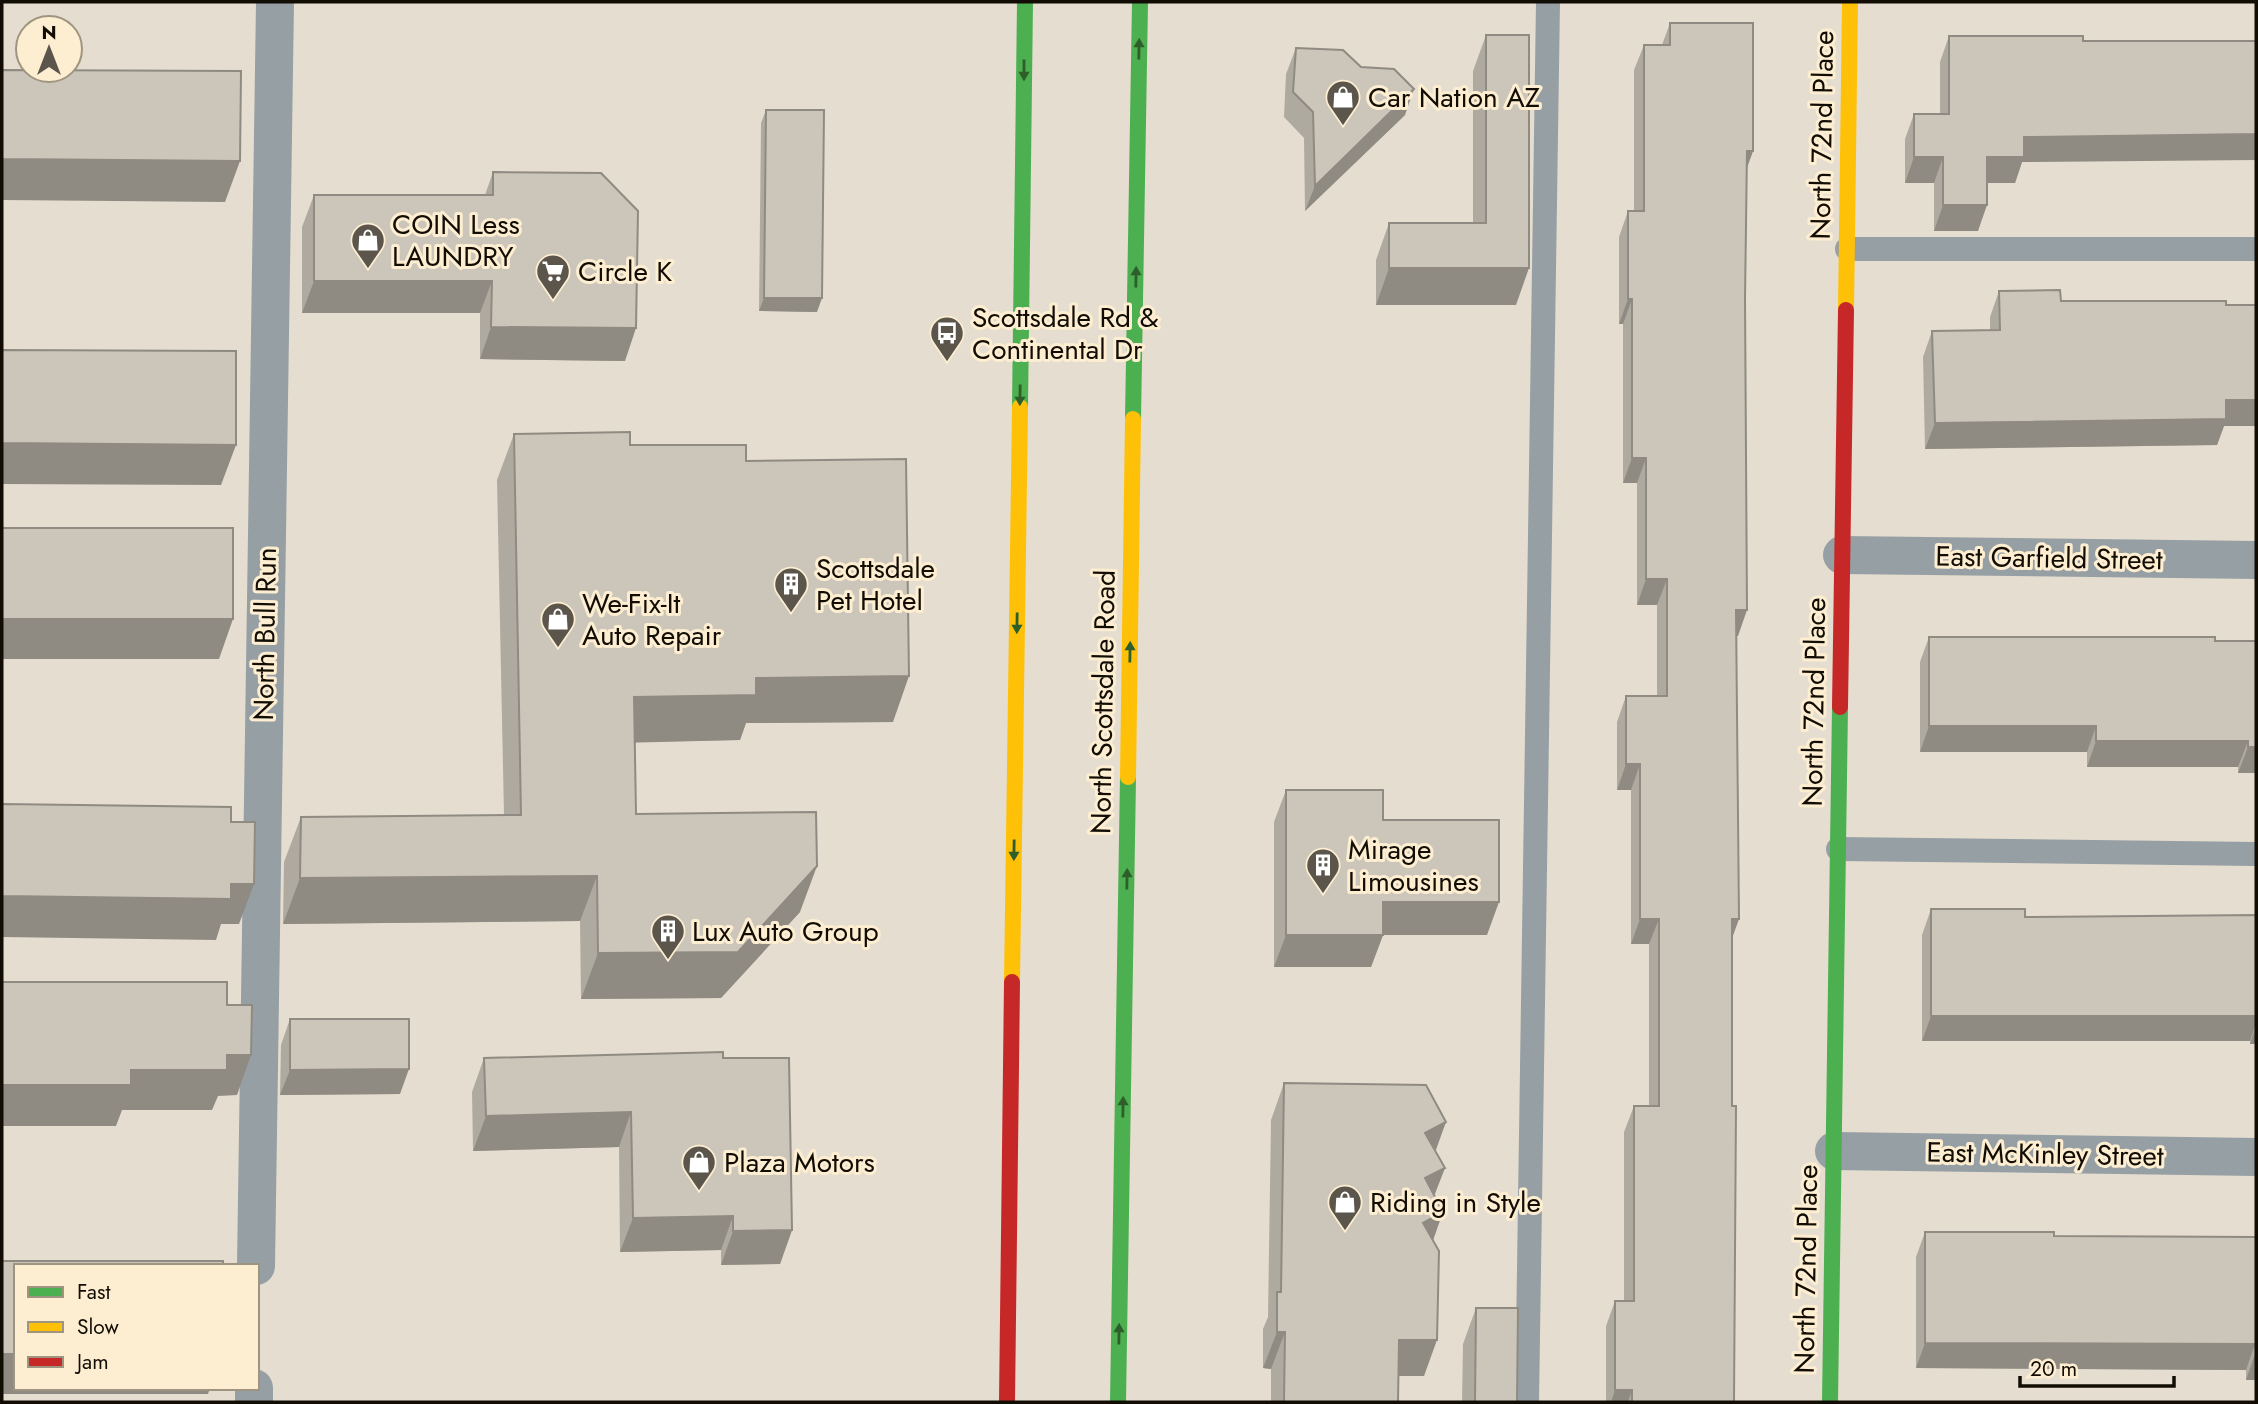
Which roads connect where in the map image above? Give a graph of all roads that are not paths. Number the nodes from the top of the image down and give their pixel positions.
1 (275, 2) edge
2 (1025, 2) edge
3 (1140, 2) edge
4 (1548, 2) edge
5 (1850, 2) edge
6 (1847, 249) junction
7 (2256, 249) edge
8 (1842, 555) junction
9 (2256, 561) edge
10 (1838, 849) junction
11 (2256, 854) edge
12 (1834, 1150) junction
13 (2256, 1157) edge
14 (256, 1264) edge
15 (1007, 1402) edge
16 (1118, 1402) edge
17 (1527, 1402) edge
18 (1830, 1402) edge

1 - 14 street, North Bull Run
2 -> 15 main road
16 -> 3 main road, North Scottsdale Road
4 - 17 lane
5 - 6 main road, North 72nd Place
6 - 7 lane
6 - 8 main road, North 72nd Place
8 - 9 street, East Garfield Street
8 - 10 main road, North 72nd Place
10 - 11 lane
10 - 12 main road, North 72nd Place
12 - 13 street, East McKinley Street
12 - 18 main road, North 72nd Place

